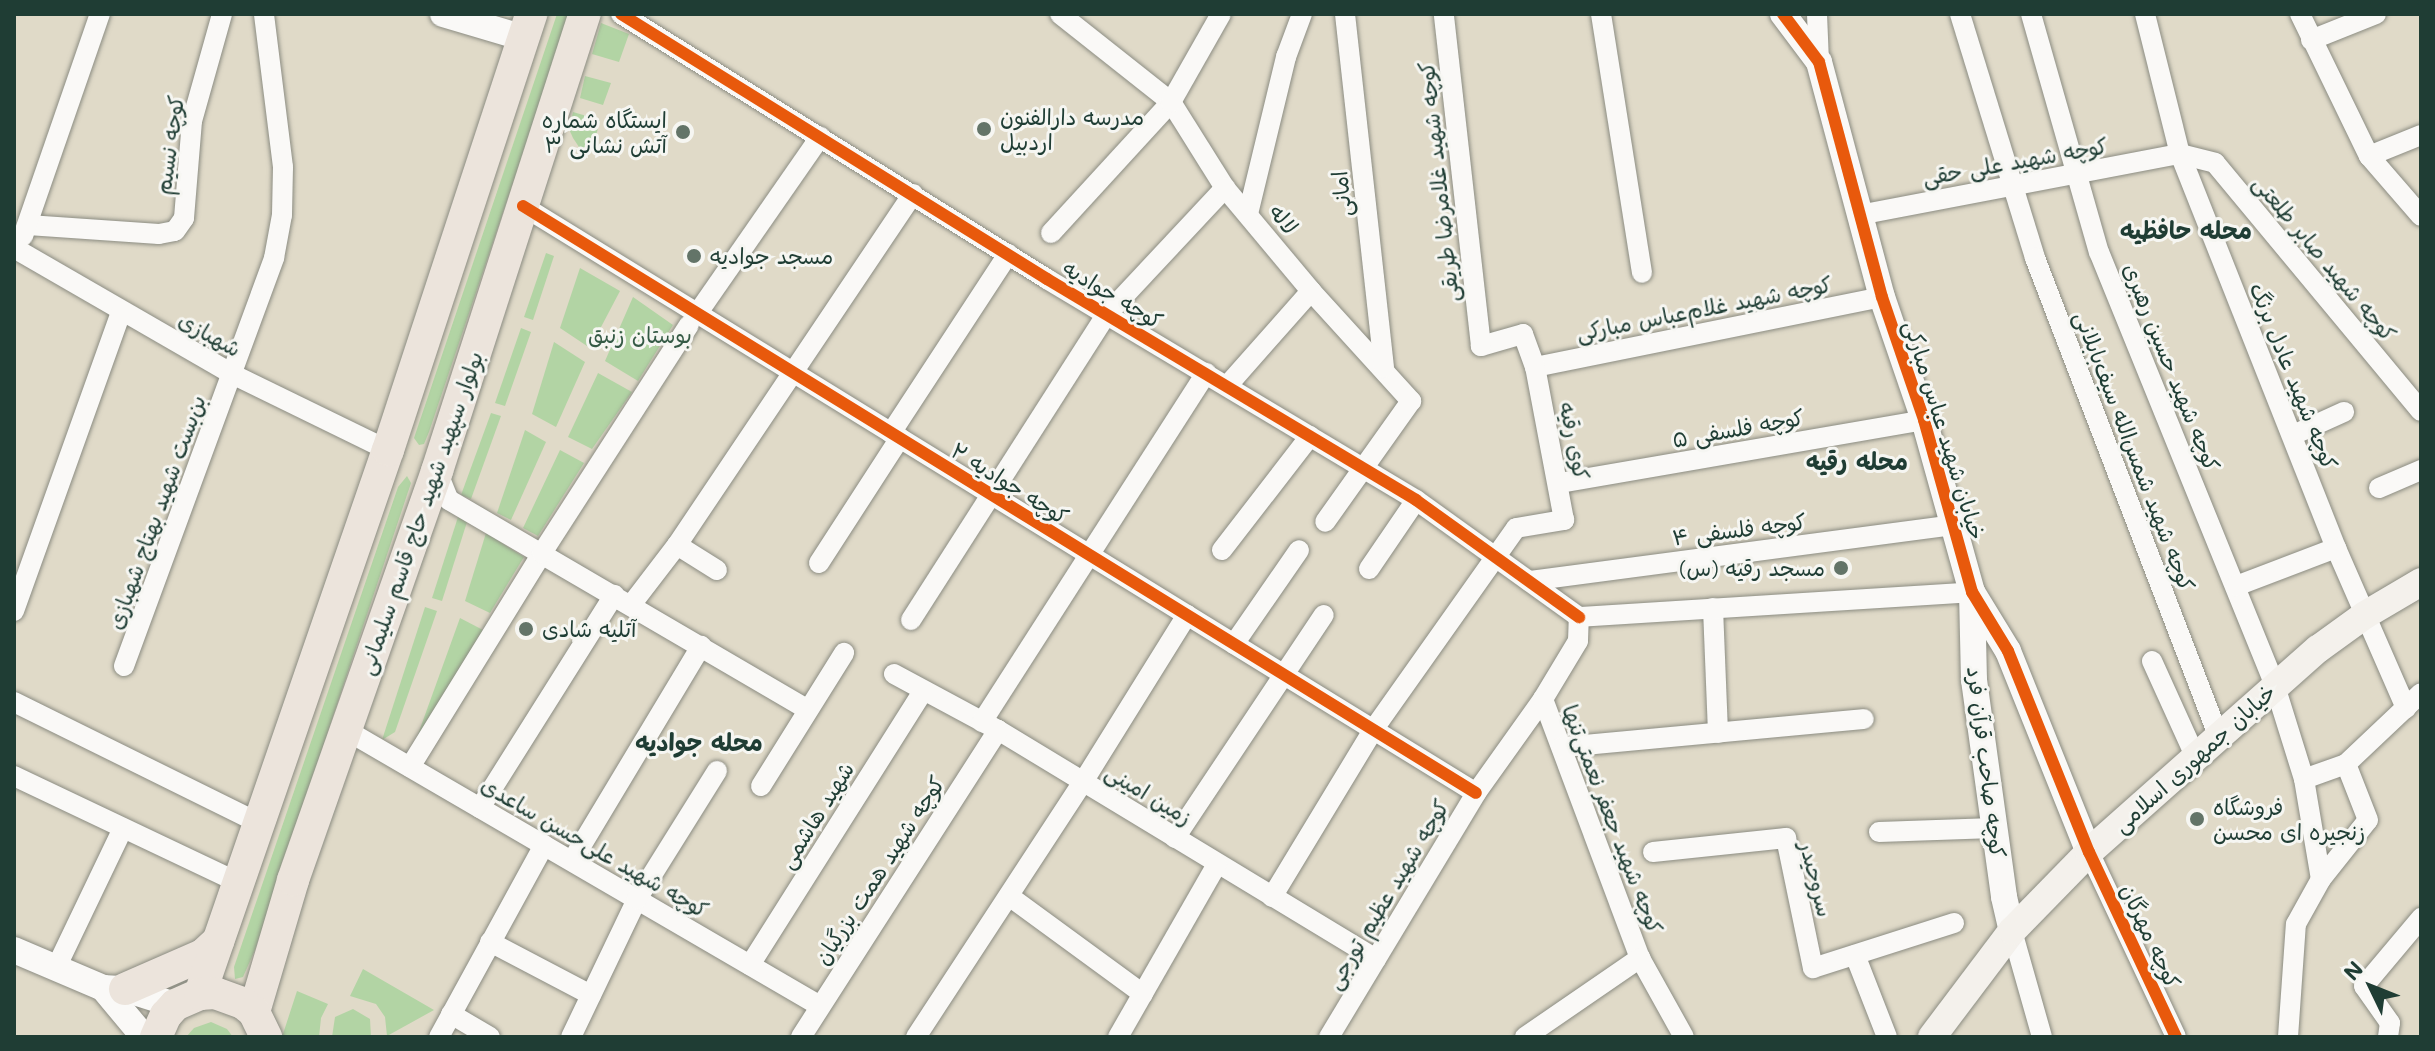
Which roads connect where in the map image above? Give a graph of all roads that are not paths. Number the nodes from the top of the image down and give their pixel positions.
1 (100, 14) edge
2 (222, 14) edge
3 (264, 14) edge
4 (443, 14) edge
5 (585, 14) edge
6 (621, 14) edge
7 (1060, 14) edge
8 (1221, 14) edge
9 (1302, 14) edge
10 (1345, 14) edge
11 (1444, 14) edge
12 (1601, 14) edge
13 (1783, 14) edge
14 (1817, 14) edge
15 (1960, 14) edge
16 (2031, 14) edge
17 (2145, 14) edge
18 (2300, 14) edge
19 (2376, 14) edge
20 (528, 26) edge
21 (2311, 40) junction
22 (1819, 62) junction
23 (1171, 102) junction
24 (2421, 135) edge
25 (820, 137) junction
26 (2180, 154) junction
27 (2369, 156) junction
28 (2076, 175) junction
29 (2011, 183) junction
30 (1225, 188) junction
31 (913, 194) junction
32 (523, 206) junction
33 (1248, 214) junction
34 (1859, 215) junction
35 (2421, 216) edge
36 (28, 225) junction
37 (1051, 233) dead end
38 (15, 252) edge
39 (1008, 254) junction
40 (1642, 273) dead end
41 (1311, 291) junction
42 (1882, 297) junction
43 (121, 312) junction
44 (1107, 314) junction
45 (693, 320) junction
46 (1481, 346) joint
47 (1535, 367) junction
48 (1384, 368) junction
49 (793, 372) junction
50 (1206, 373) junction
51 (232, 374) junction
52 (1227, 386) junction
53 (2421, 411) edge
54 (2344, 412) dead end
55 (1924, 420) junction
56 (2293, 435) junction
57 (896, 436) junction
58 (1310, 436) junction
59 (388, 450) junction
60 (1362, 467) junction
61 (2421, 470) edge
62 (437, 471) junction
63 (1560, 483) junction
64 (2379, 488) dead end
65 (993, 496) junction
66 (1416, 500) junction
67 (1325, 522) dead end
68 (1956, 525) junction
69 (677, 545) junction
70 (2336, 548) junction
71 (1222, 550) dead end
72 (1299, 550) dead end
73 (542, 553) junction
74 (1089, 555) junction
75 (1496, 557) junction
76 (819, 563) dead end
77 (1369, 569) dead end
78 (717, 570) dead end
79 (1529, 581) junction
80 (2421, 582) edge
81 (2236, 586) junction
82 (1972, 592) junction
83 (623, 600) junction
84 (1713, 608) junction
85 (14, 611) edge
86 (1187, 615) junction
87 (1324, 615) dead end
88 (2365, 615) junction
89 (1579, 617) junction
90 (911, 620) dead end
91 (1234, 644) junction
92 (701, 646) junction
93 (844, 653) dead end
94 (2152, 661) dead end
95 (124, 666) dead end
96 (894, 674) dead end
97 (1284, 675) junction
98 (2275, 686) junction
99 (923, 691) junction
100 (2421, 693) edge
101 (1543, 699) junction
102 (14, 702) edge
103 (2406, 708) junction
104 (807, 709) junction
105 (1864, 719) dead end
106 (990, 726) junction
107 (346, 730) junction
108 (1373, 730) junction
109 (1718, 733) junction
110 (2218, 735) junction
111 (1562, 747) junction
112 (2195, 756) junction
113 (2346, 764) junction
114 (410, 767) junction
115 (717, 771) dead end
116 (14, 776) edge
117 (2304, 779) junction
118 (1083, 782) junction
119 (761, 786) dead end
120 (1476, 793) junction
121 (480, 808) junction
122 (259, 823) junction
123 (123, 828) junction
124 (1994, 828) junction
125 (1879, 832) dead end
126 (1175, 838) junction
127 (544, 845) junction
128 (1653, 852) dead end
129 (2089, 852) junction
130 (572, 861) junction
131 (1217, 864) junction
132 (2321, 879) junction
133 (239, 883) junction
134 (1009, 896) junction
135 (1272, 897) junction
136 (637, 899) junction
137 (2421, 918) edge
138 (1954, 923) dead end
139 (2012, 931) junction
140 (218, 941) junction
141 (490, 942) junction
142 (14, 950) edge
143 (1855, 955) junction
144 (1640, 958) junction
145 (1376, 959) junction
146 (750, 965) junction
147 (56, 968) junction
148 (114, 988) junction
149 (1143, 994) junction
150 (591, 995) junction
151 (188, 1000) junction
152 (820, 1006) junction
153 (451, 1014) junction
154 (260, 1025) edge
155 (2038, 1035) edge
156 (144, 1037) edge
157 (156, 1037) edge
158 (439, 1037) edge
159 (490, 1037) edge
160 (571, 1037) edge
161 (801, 1037) edge
162 (916, 1037) edge
163 (1118, 1037) edge
164 (1329, 1037) edge
165 (1525, 1037) edge
166 (1684, 1037) edge
167 (1887, 1037) edge
168 (1932, 1037) edge
169 (2176, 1037) edge
170 (2288, 1037) edge
171 (2388, 1037) edge

1 - 36 street
2 - 36 street, کوچه نسیم
3 - 51 street, بن‌بست شهید بهتاج شهبازی
4 - 20 street
5 - 32 main road, بولوار سپهبد شهید حاج قاسم سلیمانی
6 - 25 street, کوچه جوادیه
7 - 23 street, لاله
8 - 23 street
9 - 33 street
10 - 48 street, امانی
11 - 46 street, کوچه شهید غلامرضا طریقی
12 - 40 street
13 - 22 street, خیابان شهید عباس مبارکی
14 - 22 street
15 - 29 street, کوچه شهید شمس‌الله سیف‌بابلانی
16 - 28 street, کوچه شهید حسین رهبری
17 - 26 street, کوچه شهید عادل برنگ
18 - 21 street
19 - 21 street
20 - 59 main road
21 - 27 street
22 - 34 street, خیابان شهید عباس مبارکی
23 - 30 street, لاله
23 - 37 street
24 - 27 street
25 - 31 street, کوچه جوادیه
25 - 45 street
26 - 28 street, کوچه شهید علی حقی
26 - 53 street, کوچه شهید صابر طلعتی
26 - 56 street, کوچه شهید عادل برنگ
27 - 35 street
28 - 29 street, کوچه شهید علی حقی
28 - 81 street, کوچه شهید حسین رهبری
29 - 34 street, کوچه شهید علی حقی
29 - 110 street, کوچه شهید شمس‌الله سیف‌بابلانی
30 - 33 street, لاله
30 - 44 street
31 - 39 street, کوچه جوادیه
31 - 49 street
32 - 45 street, کوچه جوادیه ۲
32 - 62 main road, بولوار سپهبد شهید حاج قاسم سلیمانی
33 - 41 street, لاله
34 - 42 street, خیابان شهید عباس مبارکی
36 - 38 street
38 - 43 street, شهبازی
39 - 44 street, کوچه جوادیه
39 - 57 street
41 - 48 street, لاله
41 - 52 street
42 - 47 street, کوچه شهید غلام‌عباس مبارکی
42 - 55 street, خیابان شهید عباس مبارکی
43 - 51 street, شهبازی
43 - 85 street
44 - 50 street, کوچه جوادیه
44 - 65 street
45 - 49 street, کوچه جوادیه ۲
45 - 73 street
46 - 47 street, کوی رقیه
47 - 63 street, کوی رقیه
48 - 60 street, لاله
49 - 57 street, کوچه جوادیه ۲
49 - 69 street
50 - 52 street, کوچه جوادیه
50 - 74 street, کوچه شهید همت بزرگیان
51 - 59 street, شهبازی
51 - 95 street, بن‌بست شهید بهتاج شهبازی
52 - 58 street, کوچه جوادیه
54 - 56 street
55 - 63 street, کوچه فلسفی ۵
55 - 68 street, خیابان شهید عباس مبارکی
56 - 70 street, کوچه شهید عادل برنگ
57 - 65 street, کوچه جوادیه ۲
57 - 76 street
58 - 60 street, کوچه جوادیه
58 - 71 street
59 - 62 main road
59 - 122 main road
60 - 66 street, کوچه جوادیه
60 - 67 street
61 - 64 street
62 - 73 street
62 - 107 main road, بولوار سپهبد شهید حاج قاسم سلیمانی
63 - 75 street, کوی رقیه
65 - 74 street, کوچه جوادیه ۲
65 - 90 street
66 - 75 street, کوچه جوادیه
66 - 77 street
68 - 79 street, کوچه فلسفی ۴
68 - 82 street, خیابان شهید عباس مبارکی
69 - 78 street
69 - 83 street
70 - 81 street
70 - 88 street, کوچه شهید عادل برنگ
72 - 91 street
73 - 83 street
73 - 114 street
74 - 86 street, کوچه جوادیه ۲
74 - 106 street, کوچه شهید همت بزرگیان
75 - 79 street, کوچه جوادیه
75 - 108 street
79 - 89 street, کوچه جوادیه
80 - 88 main road, خیابان جمهوری اسلامی
81 - 98 street, کوچه شهید حسین رهبری
82 - 84 street
82 - 124 street, کوچه صاحب قرآن فرد
82 - 129 street, خیابان شهید عباس مبارکی
83 - 92 street
83 - 121 street
84 - 89 street
84 - 109 street
86 - 91 street, کوچه جوادیه ۲
86 - 118 street
87 - 97 street
88 - 98 main road, خیابان جمهوری اسلامی
88 - 103 street, کوچه شهید عادل برنگ
89 - 101 street, کوچه شهید جعفر نعمتی‌تنها
91 - 97 street, کوچه جوادیه ۲
92 - 104 street
92 - 130 street
93 - 104 street
94 - 112 street
96 - 99 street, زمین امینی
97 - 108 street, کوچه جوادیه ۲
97 - 126 street
98 - 110 main road, خیابان جمهوری اسلامی
98 - 117 street, کوچه شهید حسین رهبری
99 - 106 street, زمین امینی
99 - 146 street, شهید هاشمی
100 - 103 street
101 - 111 street, کوچه شهید جعفر نعمتی‌تنها
101 - 120 street, کوچه شهید عظیم تورجی
102 - 122 street
103 - 113 street
104 - 119 street
105 - 109 street
106 - 118 street, زمین امینی
106 - 152 street, کوچه شهید همت بزرگیان
107 - 114 street, کوچه شهید علی‌حسن ساعدی
107 - 154 main road, بولوار سپهبد شهید حاج قاسم سلیمانی
108 - 120 street, کوچه جوادیه ۲
108 - 135 street
109 - 111 street
110 - 112 main road, خیابان جمهوری اسلامی
111 - 144 street, کوچه شهید جعفر نعمتی‌تنها
112 - 129 main road, خیابان جمهوری اسلامی
113 - 117 street
113 - 132 street
114 - 121 street, کوچه شهید علی‌حسن ساعدی
115 - 136 street
116 - 123 street
117 - 132 street, کوچه شهید حسین رهبری
118 - 126 street, زمین امینی
118 - 134 street
120 - 145 street, کوچه شهید عظیم تورجی
121 - 127 street, کوچه شهید علی‌حسن ساعدی
122 - 133 main road
123 - 133 street
123 - 147 street
124 - 125 street
124 - 139 street, کوچه صاحب قرآن فرد
126 - 131 street, زمین امینی
127 - 130 street, کوچه شهید علی‌حسن ساعدی
127 - 141 street
128 - 143 street, سروحیدر
129 - 139 main road, خیابان جمهوری اسلامی
129 - 169 street, کوچه مهرگان
130 - 136 street, کوچه شهید علی‌حسن ساعدی
131 - 135 street, زمین امینی
131 - 149 street
132 - 170 street
133 - 140 main road
134 - 149 street
134 - 162 street
135 - 145 street, زمین امینی
136 - 146 street, کوچه شهید علی‌حسن ساعدی
136 - 150 street
137 - 171 street
138 - 143 street, سروحیدر
139 - 155 street
139 - 168 main road, خیابان جمهوری اسلامی
140 - 148 main road
140 - 151 main road
141 - 150 street
141 - 153 street
142 - 147 street
143 - 167 street
144 - 165 street
144 - 166 street, کوچه شهید جعفر نعمتی‌تنها
145 - 164 street, کوچه شهید عظیم تورجی
146 - 152 street, کوچه شهید علی‌حسن ساعدی
147 - 148 street
148 - 151 street
148 - 156 street
149 - 163 street
150 - 160 street
151 - 154 main road
151 - 157 main road
152 - 161 street, کوچه شهید همت بزرگیان
153 - 158 street
153 - 159 street

